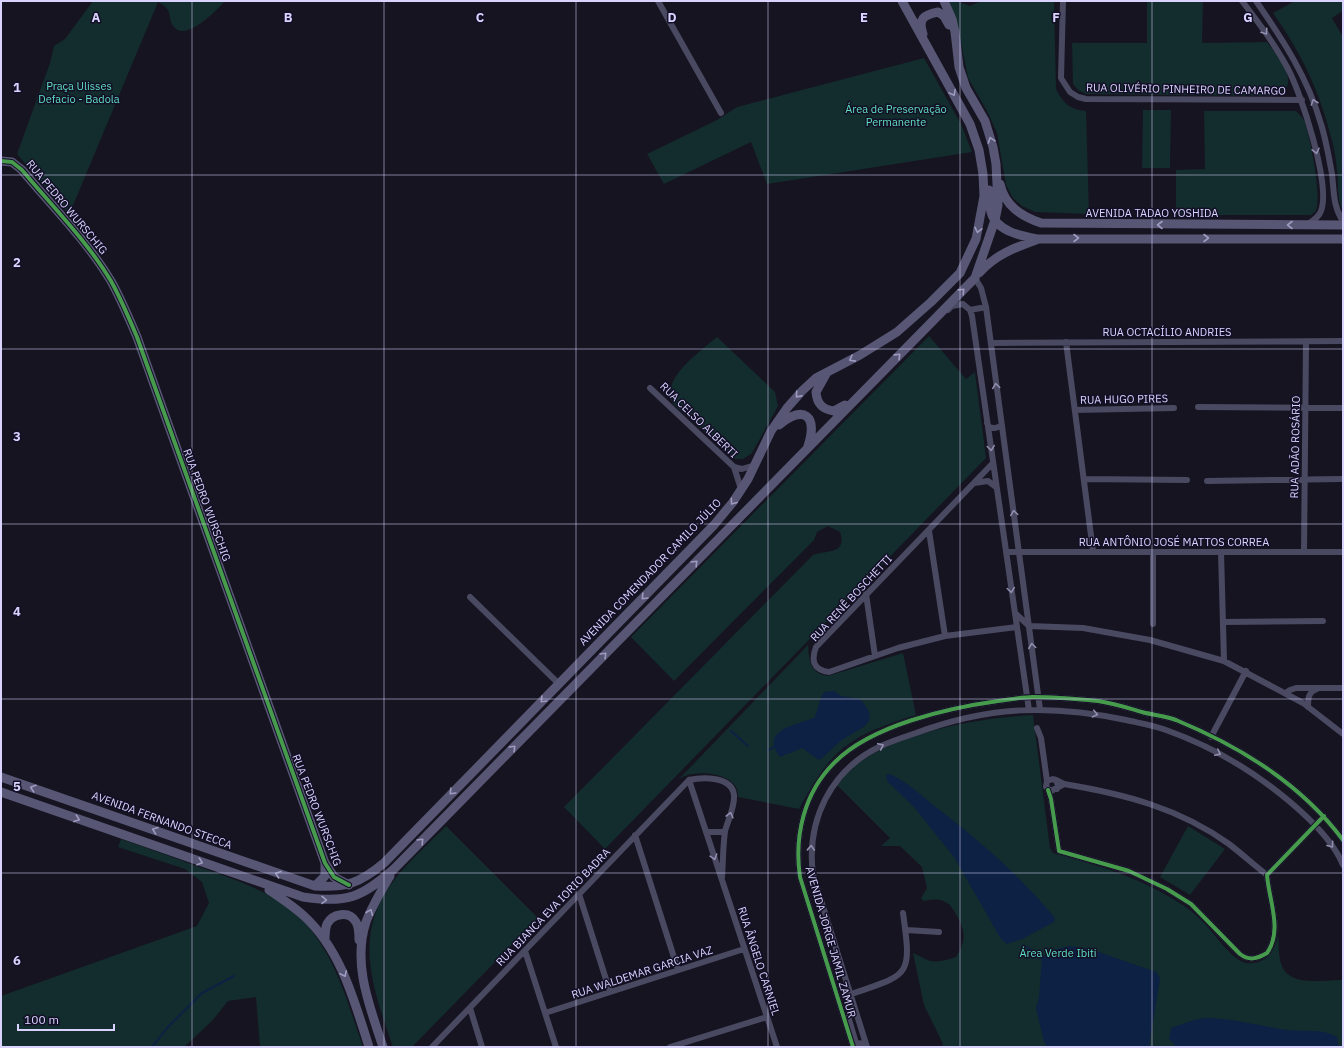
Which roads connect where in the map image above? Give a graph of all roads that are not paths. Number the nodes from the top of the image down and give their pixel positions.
1 (658, 1) edge
2 (902, 1) edge
3 (944, 1) edge
4 (1063, 1) edge
5 (1242, 1) edge
6 (1257, 2) edge
7 (926, 44) junction
8 (956, 50) junction
9 (1302, 100) junction
10 (721, 113) dead end
11 (976, 141) junction
12 (1, 161) edge
13 (996, 164) junction
14 (995, 220) junction
15 (1343, 221) edge
16 (1307, 225) junction
17 (1343, 225) edge
18 (1037, 239) junction
19 (1343, 239) edge
20 (976, 276) junction
21 (986, 308) junction
22 (970, 310) junction
23 (929, 325) junction
24 (1343, 341) edge
25 (1066, 342) junction
26 (1306, 342) junction
27 (991, 343) junction
28 (828, 371) junction
29 (870, 383) junction
30 (650, 388) dead end
31 (1198, 407) dead end
32 (1174, 408) dead end
33 (1305, 408) junction
34 (1343, 408) edge
35 (1075, 410) junction
36 (987, 423) junction
37 (1002, 425) junction
38 (772, 431) junction
39 (989, 434) junction
40 (1003, 435) junction
41 (806, 449) junction
42 (993, 463) junction
43 (755, 465) junction
44 (734, 467) junction
45 (1084, 479) junction
46 (1304, 479) junction
47 (1343, 479) edge
48 (1188, 480) dead end
49 (1208, 481) dead end
50 (974, 483) junction
51 (996, 486) junction
52 (741, 489) junction
53 (929, 531) junction
54 (920, 540) junction
55 (1094, 551) junction
56 (932, 552) junction
57 (1006, 552) junction
58 (1019, 552) junction
59 (1153, 552) junction
60 (1221, 552) junction
61 (1304, 552) junction
62 (1343, 552) edge
63 (866, 594) junction
64 (470, 597) dead end
65 (858, 603) junction
66 (868, 609) junction
67 (1015, 613) junction
68 (1323, 621) dead end
69 (1223, 622) junction
70 (1153, 624) dead end
71 (1029, 626) junction
72 (1017, 627) junction
73 (946, 636) junction
74 (1018, 638) junction
75 (875, 656) junction
76 (1224, 661) junction
77 (1246, 671) junction
78 (559, 684) junction
79 (1037, 685) junction
80 (1320, 688) junction
81 (1343, 688) edge
82 (1286, 693) junction
83 (1027, 698) junction
84 (1039, 698) junction
85 (1056, 699) junction
86 (1009, 700) junction
87 (1308, 707) junction
88 (1040, 709) junction
89 (1011, 710) junction
90 (1029, 710) junction
91 (1056, 710) junction
92 (1037, 728) dead end
93 (1343, 734) edge
94 (1211, 737) junction
95 (1, 777) edge
96 (689, 780) junction
97 (1052, 780) junction
98 (1064, 784) junction
99 (1053, 790) junction
100 (1, 792) edge
101 (1303, 796) junction
102 (1294, 805) junction
103 (1312, 805) junction
104 (1304, 814) junction
105 (1324, 816) junction
106 (1316, 827) junction
107 (706, 832) junction
108 (725, 832) junction
109 (635, 835) junction
110 (1343, 840) edge
111 (325, 863) junction
112 (1343, 865) edge
113 (394, 869) junction
114 (1267, 875) junction
115 (722, 881) junction
116 (260, 883) junction
117 (349, 885) junction
118 (315, 886) junction
119 (579, 894) junction
120 (903, 913) dead end
121 (906, 930) junction
122 (939, 932) dead end
123 (325, 940) junction
124 (744, 949) junction
125 (360, 950) junction
126 (525, 951) junction
127 (678, 970) junction
128 (610, 992) junction
129 (836, 992) junction
130 (851, 994) junction
131 (470, 1008) junction
132 (545, 1013) junction
133 (767, 1017) junction
134 (867, 1045) edge
135 (369, 1047) edge
136 (383, 1047) edge
137 (432, 1047) edge
138 (482, 1047) edge
139 (556, 1047) edge
140 (670, 1047) edge
141 (777, 1047) edge
142 (853, 1047) edge

1 - 10 street
2 - 7 main road, AVENIDA COMENDADOR CAMILO JÚLIO
3 - 8 main road
4 - 9 street, RUA OLIVÉRIO PINHEIRO DE CAMARGO
5 -> 9 street
15 -> 6 street
7 - 8 main road
7 -> 11 main road, AVENIDA COMENDADOR CAMILO JÚLIO
13 -> 8 main road
9 -> 16 street
11 - 14 main road
11 -> 28 main road, AVENIDA COMENDADOR CAMILO JÚLIO
12 - 111 main road, RUA PEDRO WURSCHIG
13 - 14 main road
16 -> 13 main road, AVENIDA TADAO YOSHIDA
14 - 18 main road
14 - 20 main road
16 - 17 main road, AVENIDA TADAO YOSHIDA
18 -> 19 main road
18 - 20 main road
20 - 21 street
23 -> 20 main road
21 - 22 street
21 - 27 street
22 - 23 street
22 - 36 street
29 -> 23 main road
24 - 26 street, RUA OCTACÍLIO ANDRIES
25 - 26 street, RUA OCTACÍLIO ANDRIES
25 - 27 street, RUA OCTACÍLIO ANDRIES
25 - 35 street
26 - 33 street, RUA ADÃO ROSÁRIO
37 -> 27 street
28 - 29 main road
28 -> 38 main road, AVENIDA COMENDADOR CAMILO JÚLIO
29 - 41 main road
30 - 44 street, RUA CELSO ALBERTI
31 - 33 street
32 - 35 street, RUA HUGO PIRES
33 - 34 street
33 - 46 street, RUA ADÃO ROSÁRIO
35 - 45 street
36 - 37 street
36 - 39 street
37 - 40 street
38 - 41 main road
38 - 43 main road, AVENIDA COMENDADOR CAMILO JÚLIO
39 - 40 street
39 -> 42 street
58 -> 40 street
113 -> 41 main road
42 - 50 street, RUA RENÊ BOSCHETTI
42 - 51 street
43 - 44 street, RUA CELSO ALBERTI
43 - 52 main road, AVENIDA COMENDADOR CAMILO JÚLIO
44 - 52 street, RUA CELSO ALBERTI
45 - 48 street
45 - 55 street
46 - 47 street
46 - 49 street
46 - 61 street, RUA ADÃO ROSÁRIO
50 - 51 street
50 - 53 street, RUA RENÊ BOSCHETTI
51 - 57 street
52 -> 78 main road, AVENIDA COMENDADOR CAMILO JÚLIO
53 - 54 street, RUA RENÊ BOSCHETTI
53 - 56 street
54 - 56 street
54 - 63 street, RUA RENÊ BOSCHETTI
55 - 58 street, RUA ANTÔNIO JOSÉ MATTOS CORREA
55 - 59 street, RUA ANTÔNIO JOSÉ MATTOS CORREA
56 - 73 street
57 - 58 street, RUA ANTÔNIO JOSÉ MATTOS CORREA
57 -> 67 street
58 - 71 street
59 - 60 street, RUA ANTÔNIO JOSÉ MATTOS CORREA
59 - 70 street
60 - 61 street, RUA ANTÔNIO JOSÉ MATTOS CORREA
60 - 69 street
61 - 62 street, RUA ANTÔNIO JOSÉ MATTOS CORREA
63 - 65 street, RUA RENÊ BOSCHETTI
63 - 66 street
64 - 78 street
65 - 66 street
65 - 75 street, RUA RENÊ BOSCHETTI
66 - 75 street
67 - 71 street
67 - 72 street
68 - 69 street
69 - 76 street
71 - 76 street
79 -> 71 street
72 - 73 street, RUA RENÊ BOSCHETTI
72 - 74 street
73 - 75 street, RUA RENÊ BOSCHETTI
74 - 79 street
74 - 83 street
76 - 77 street
77 - 82 street
77 - 94 street
78 -> 117 main road, AVENIDA COMENDADOR CAMILO JÚLIO
79 - 84 street
80 - 81 street
80 - 82 street
80 - 87 street
82 - 87 street
83 - 84 street, AVENIDA JORGE JAMIL ZAMUR
83 - 86 street, AVENIDA JORGE JAMIL ZAMUR
83 - 90 street
84 - 85 street, AVENIDA JORGE JAMIL ZAMUR
84 - 88 street
85 - 91 street
85 - 94 street, AVENIDA JORGE JAMIL ZAMUR
86 - 89 street
86 - 129 street, AVENIDA JORGE JAMIL ZAMUR
87 - 93 street
88 - 90 street, AVENIDA JORGE JAMIL ZAMUR
88 - 91 street, AVENIDA JORGE JAMIL ZAMUR
89 - 90 street, AVENIDA JORGE JAMIL ZAMUR
130 -> 89 street, AVENIDA JORGE JAMIL ZAMUR
91 -> 102 street, AVENIDA JORGE JAMIL ZAMUR
92 - 97 street
94 - 101 street, AVENIDA JORGE JAMIL ZAMUR
118 -> 95 main road, AVENIDA FERNANDO STECCA
96 - 107 street, RUA ÂNGELO CARNIEL
108 -> 96 street, RUA ÂNGELO CARNIEL
96 - 109 street, RUA BIANCA EVA IORIO BADRA
97 - 98 street
97 - 99 street
97 - 99 street
98 - 99 street
98 - 114 street
99 - 114 street
100 -> 116 main road
101 - 102 street
101 - 103 street, AVENIDA JORGE JAMIL ZAMUR
102 - 104 street, AVENIDA JORGE JAMIL ZAMUR
103 - 104 street
103 - 105 street, AVENIDA JORGE JAMIL ZAMUR
104 - 106 street, AVENIDA JORGE JAMIL ZAMUR
105 - 106 street
105 - 110 street, AVENIDA JORGE JAMIL ZAMUR
106 -> 112 street, AVENIDA JORGE JAMIL ZAMUR
106 - 114 street
107 - 108 street
107 -> 115 street, RUA ÂNGELO CARNIEL
108 - 115 street, RUA ÂNGELO CARNIEL
109 - 119 street, RUA BIANCA EVA IORIO BADRA
109 - 127 street
111 - 117 main road, RUA PEDRO WURSCHIG
111 - 118 main road, RUA PEDRO WURSCHIG
116 -> 113 main road
125 -> 113 main road
115 - 124 street, RUA ÂNGELO CARNIEL
116 - 123 main road
117 - 118 main road, AVENIDA COMENDADOR CAMILO JÚLIO
119 - 126 street, RUA BIANCA EVA IORIO BADRA
119 - 128 street
120 - 121 street
121 - 122 street
121 - 130 street
123 - 125 main road
123 -> 135 main road
124 - 127 street, RUA WALDEMAR GARCIA VAZ
124 - 133 street, RUA ÂNGELO CARNIEL
125 - 136 main road
126 - 131 street, RUA BIANCA EVA IORIO BADRA
126 - 132 street
127 - 128 street, RUA WALDEMAR GARCIA VAZ
128 - 132 street, RUA WALDEMAR GARCIA VAZ
129 - 134 street, AVENIDA JORGE JAMIL ZAMUR
129 - 142 street, AVENIDA JORGE JAMIL ZAMUR
130 - 134 street, AVENIDA JORGE JAMIL ZAMUR
131 - 137 street, RUA BIANCA EVA IORIO BADRA
131 - 138 street
132 - 139 street
133 - 140 street
133 - 141 street, RUA ÂNGELO CARNIEL

